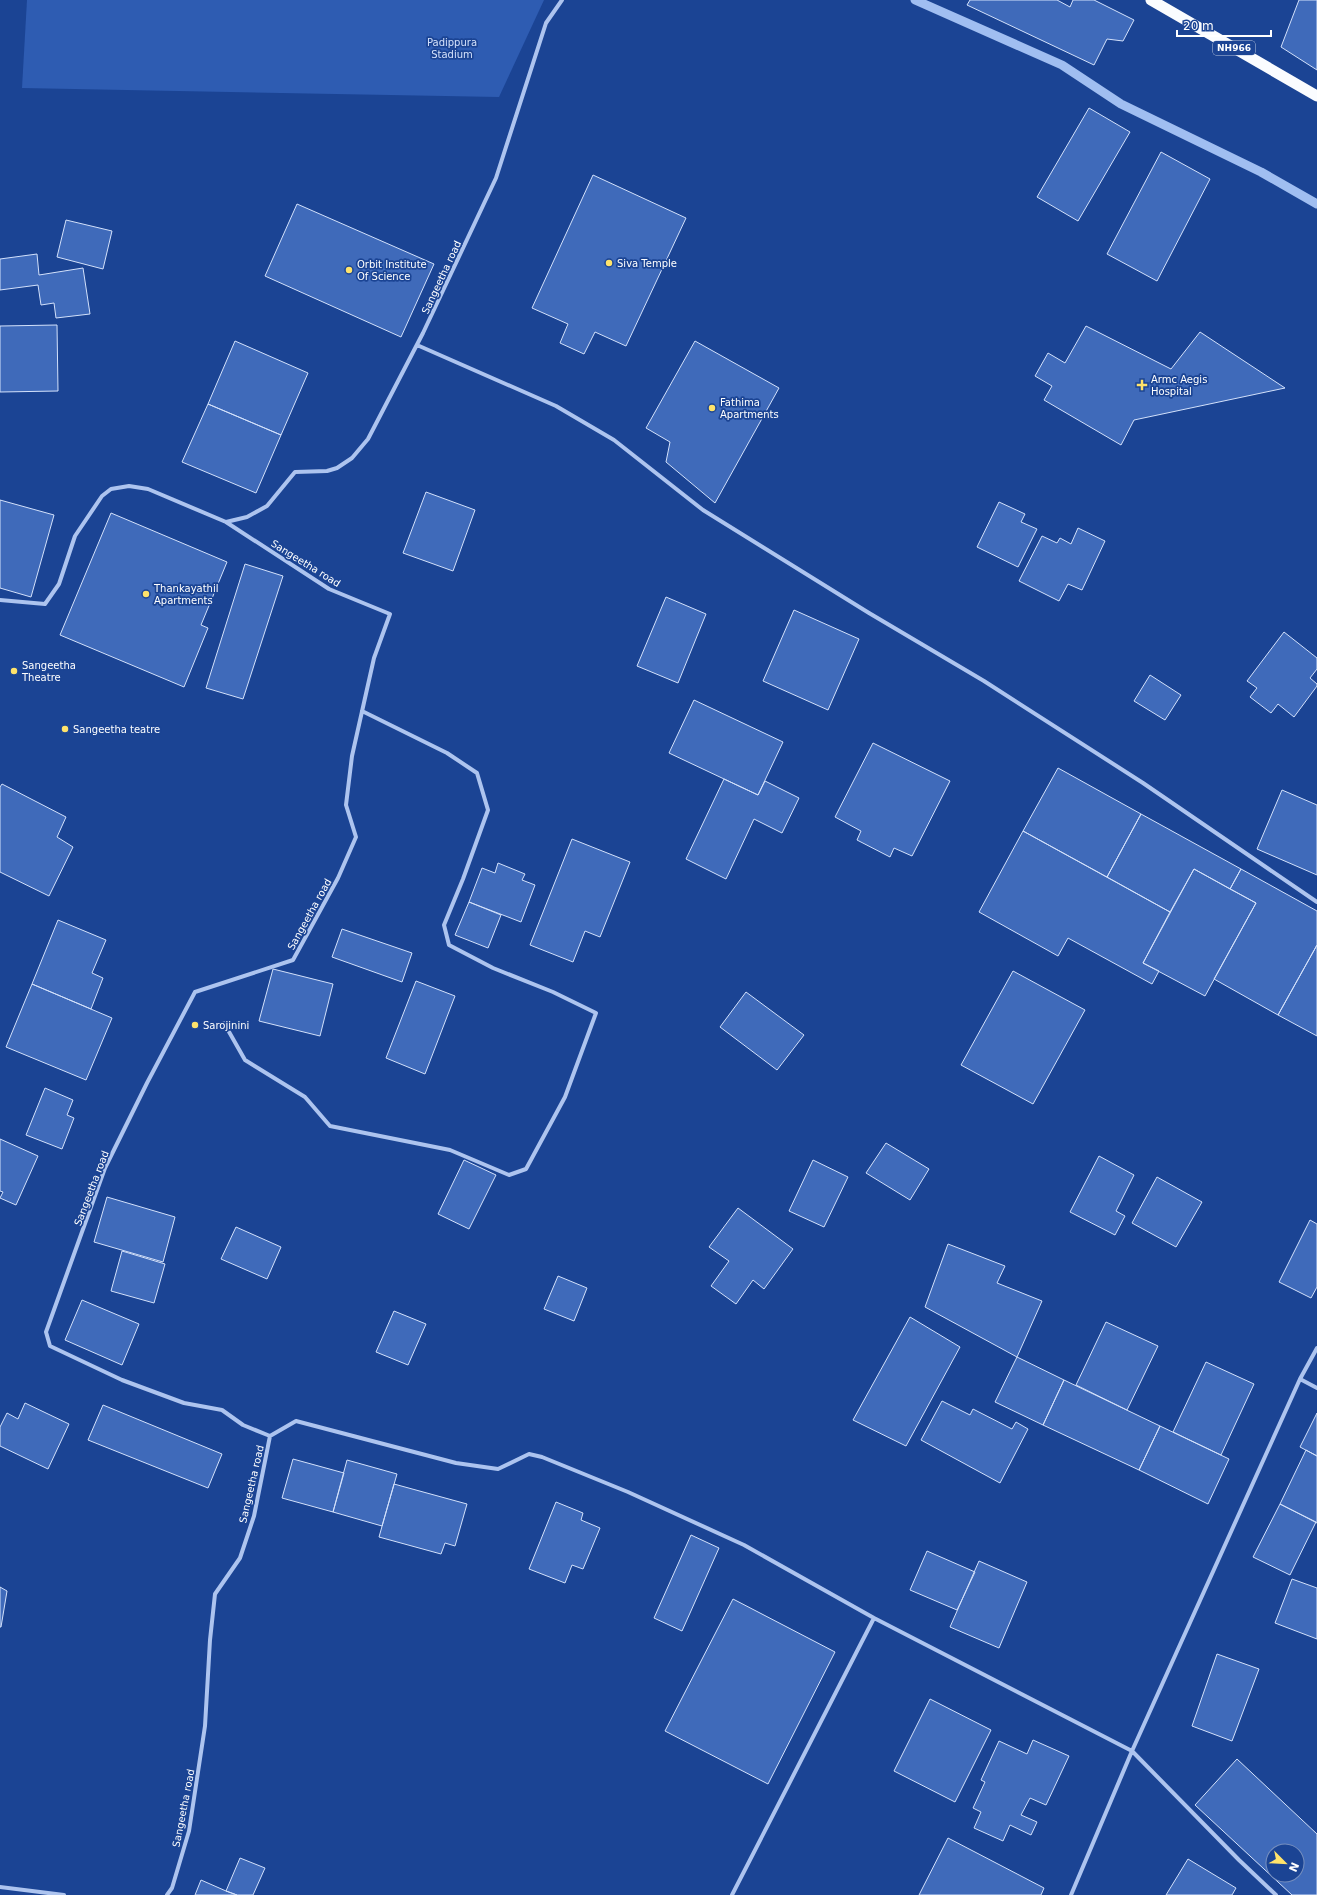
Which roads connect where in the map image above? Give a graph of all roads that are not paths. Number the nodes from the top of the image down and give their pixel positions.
1 (562, 0) edge
2 (1151, 0) edge
3 (1317, 96) edge
4 (417, 345) junction
5 (226, 522) junction
6 (0, 600) edge
7 (362, 711) junction
8 (1317, 902) edge
9 (224, 1023) dead end
10 (1317, 1348) edge
11 (1300, 1379) junction
12 (1317, 1388) edge
13 (270, 1436) junction
14 (874, 1618) junction
15 (1132, 1751) junction
16 (0, 1887) edge
17 (64, 1895) edge
18 (167, 1895) edge
19 (732, 1895) edge
20 (1071, 1895) edge
21 (1276, 1895) edge

1 - 4 street, Sangeetha road
2 - 3 highway, NH966
4 - 5 street, Sangeetha road
4 - 8 street
5 - 6 street, Sangeetha road
5 - 7 street, Sangeetha road
7 - 9 street
7 - 13 street, Sangeetha road
10 - 11 street
11 - 12 street
11 - 15 street
13 - 14 street
13 - 18 street, Sangeetha road
14 - 15 street
14 - 19 street
15 - 20 street
15 - 21 street
16 - 17 street

